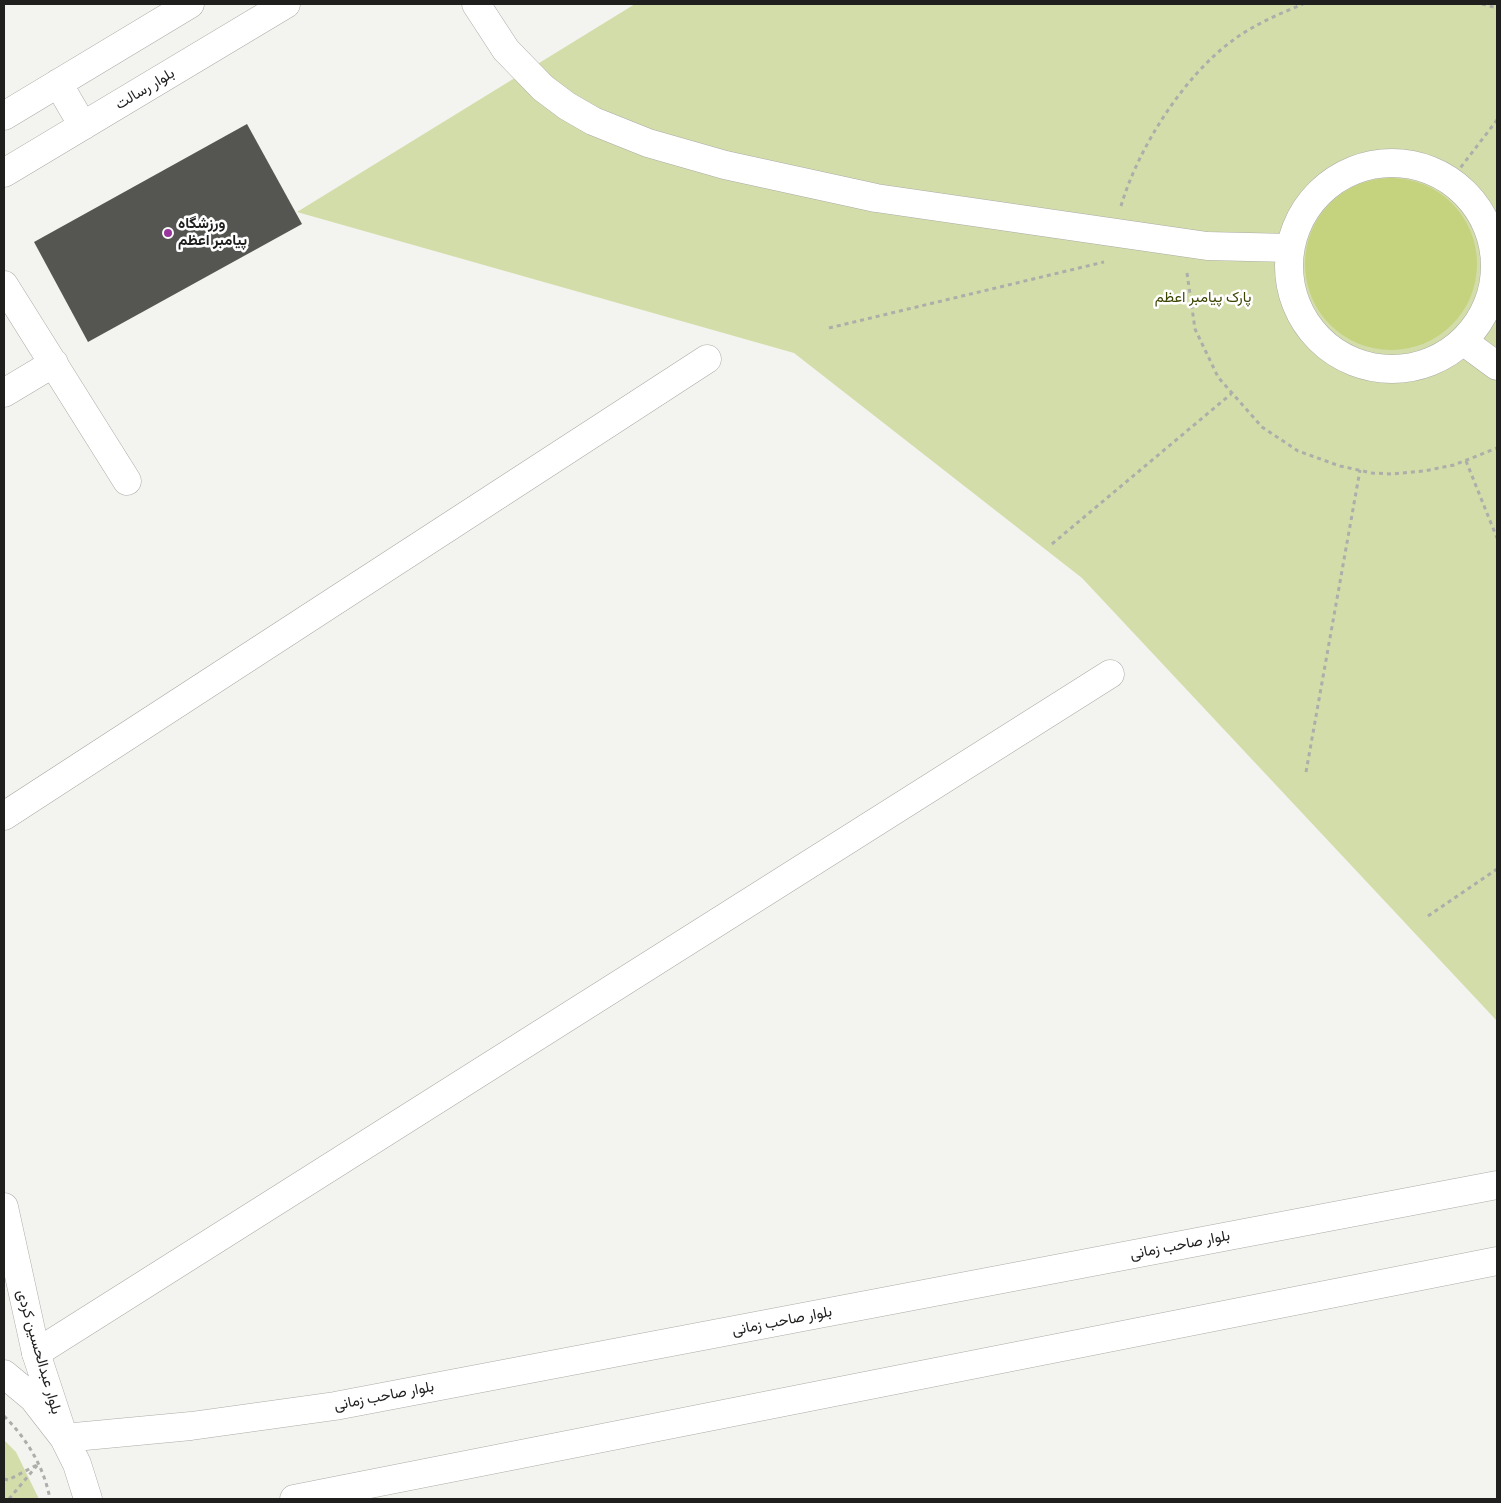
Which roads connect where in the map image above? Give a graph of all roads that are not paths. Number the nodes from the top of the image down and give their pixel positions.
1 (286, 4) edge
2 (476, 4) edge
3 (178, 7) edge
4 (58, 83) junction
5 (4, 116) edge
6 (83, 126) junction
7 (4, 173) edge
8 (1290, 248) junction
9 (4, 285) edge
10 (1463, 341) junction
11 (707, 359) dead end
12 (54, 363) junction
13 (1497, 366) edge
14 (4, 393) edge
15 (127, 481) dead end
16 (1110, 674) dead end
17 (4, 816) edge
18 (1497, 1185) edge
19 (4, 1207) edge
20 (1497, 1261) edge
21 (36, 1353) junction
22 (4, 1374) edge
23 (64, 1438) junction
24 (88, 1499) edge
25 (294, 1499) edge

1 - 6 main road, بلوار رسالت
2 - 8 main road
3 - 4 main road
4 - 5 main road
4 - 6 main road
6 - 7 main road, بلوار رسالت
8 - 10 main road
8 - 10 main road
9 - 12 main road
10 - 13 main road
11 - 17 main road
12 - 14 main road
12 - 15 main road
16 - 21 main road
18 - 23 main road, بلوار صاحب زمانی
19 - 21 main road, بلوار عبدالحسین کردی
20 - 25 main road
21 - 23 main road, بلوار عبدالحسین کردی
22 - 23 main road
23 - 24 main road

